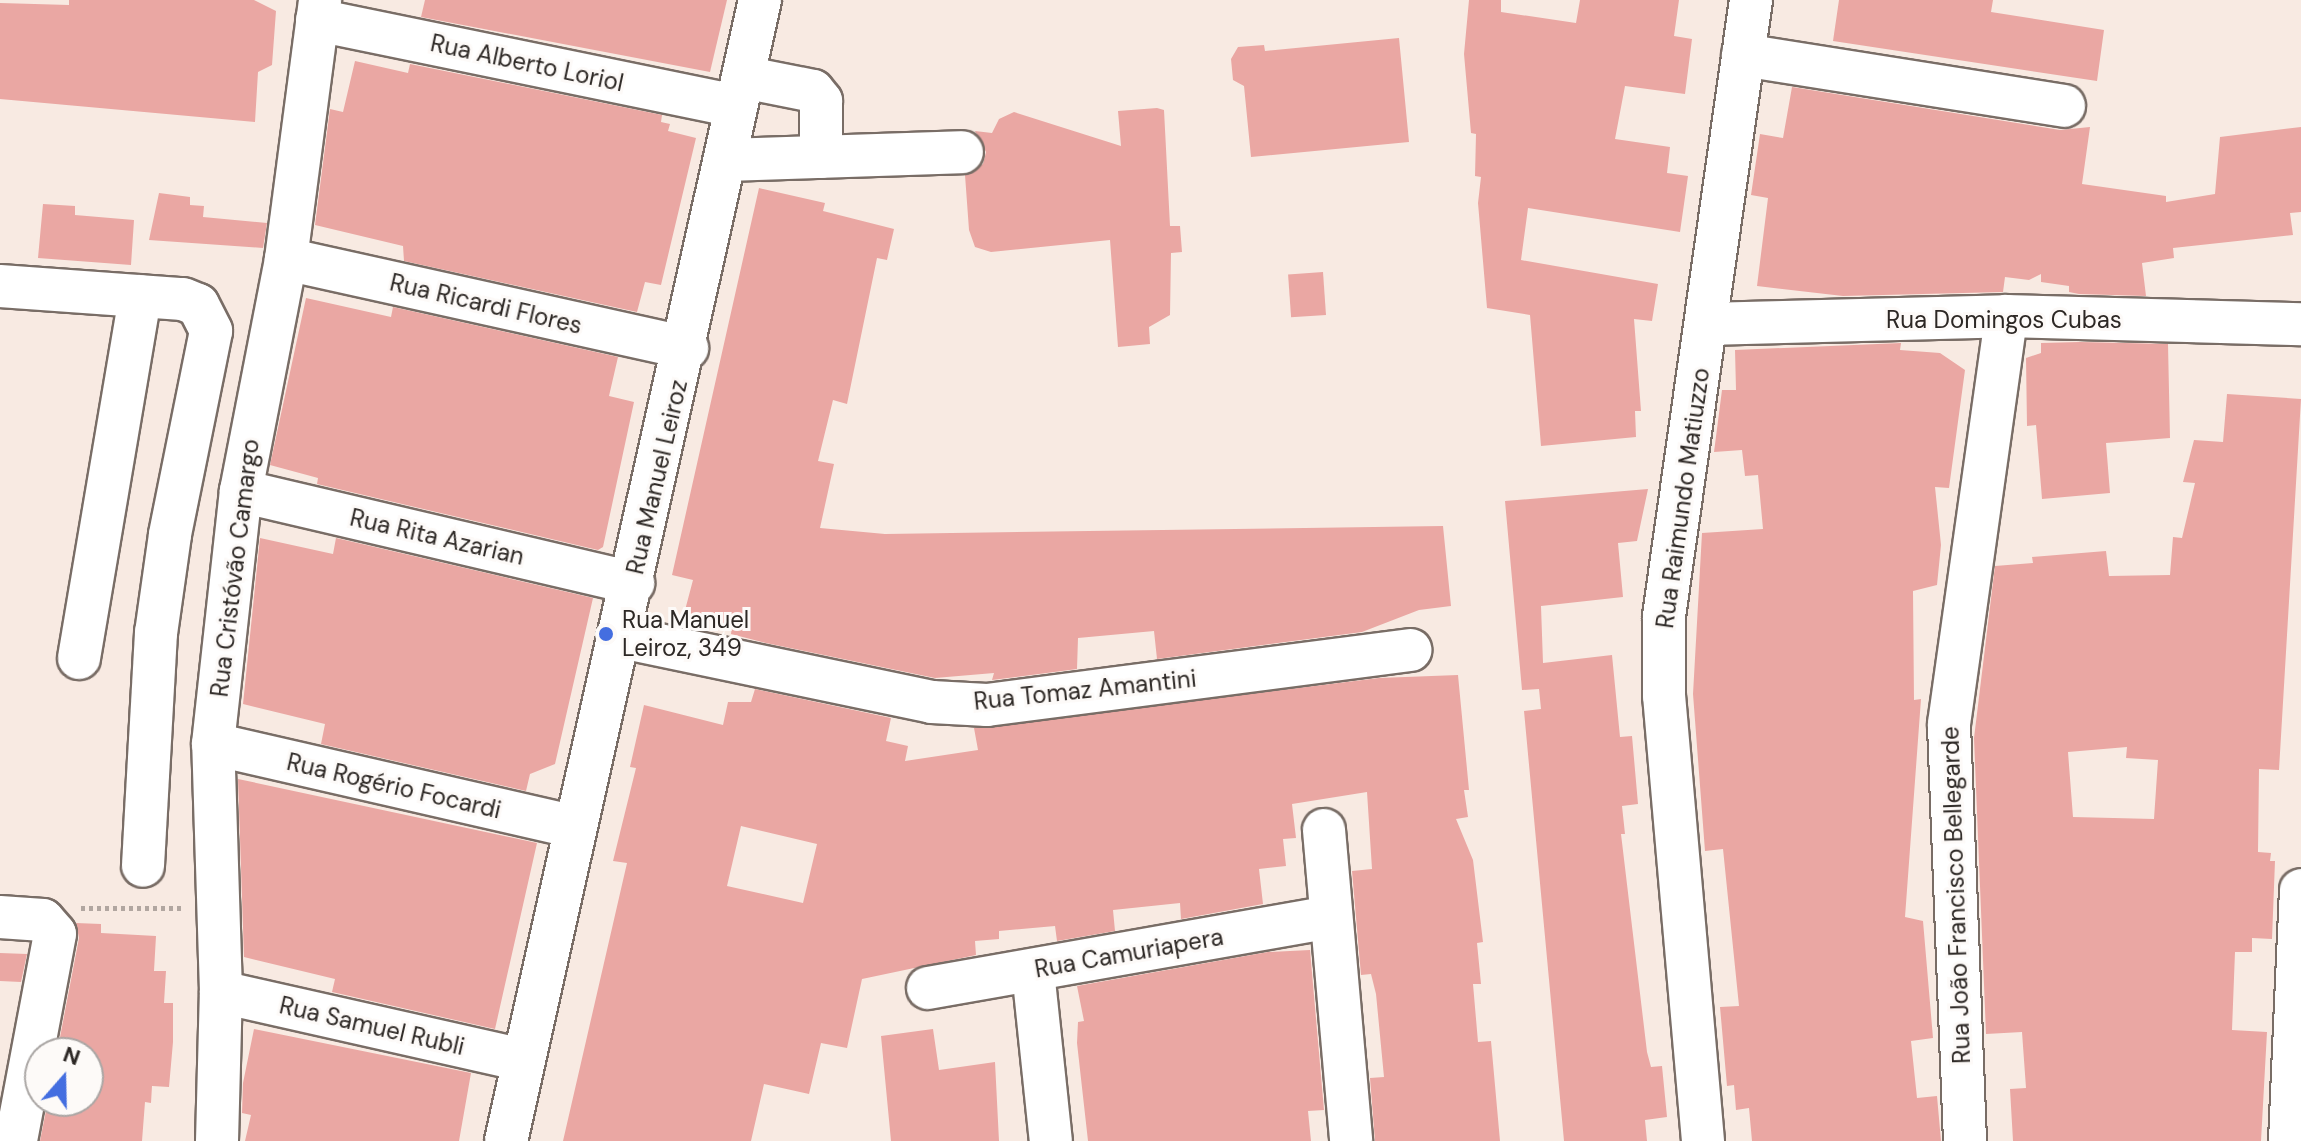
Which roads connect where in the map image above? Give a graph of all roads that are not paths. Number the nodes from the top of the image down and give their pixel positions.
1 (760, 0) edge
2 (1751, 0) edge
3 (319, 10) edge
4 (1743, 55) junction
5 (740, 91) junction
6 (2064, 106) dead end
7 (962, 152) dead end
8 (821, 157) junction
9 (725, 160) junction
10 (286, 259) junction
11 (0, 286) edge
12 (140, 296) junction
13 (2006, 316) junction
14 (1706, 324) junction
15 (2301, 324) edge
16 (687, 348) junction
17 (241, 491) junction
18 (633, 583) junction
19 (621, 637) junction
20 (1410, 650) dead end
21 (79, 658) dead end
22 (213, 744) junction
23 (575, 827) junction
24 (1324, 830) dead end
25 (143, 866) dead end
26 (2301, 890) edge
27 (0, 917) edge
28 (1330, 917) junction
29 (1033, 971) junction
30 (928, 988) dead end
31 (221, 992) junction
32 (523, 1060) junction
33 (2291, 1139) edge
34 (16, 1141) edge
35 (217, 1141) edge
36 (506, 1141) edge
37 (1051, 1141) edge
38 (1351, 1141) edge
39 (1703, 1141) edge
40 (1965, 1141) edge

1 - 5 street, Rua Manuel Leiroz
2 - 4 street, Rua Raimundo Matiuzzo
3 - 5 street, Rua Alberto Loriol
3 - 10 street, Rua Cristóvão Camargo
4 - 6 street
4 - 14 street, Rua Raimundo Matiuzzo
5 - 8 street, Rua Alberto Loriol
5 - 9 street, Rua Manuel Leiroz
7 - 8 street
8 - 9 street
9 - 16 street, Rua Manuel Leiroz
10 - 16 street, Rua Ricardi Flores
10 - 17 street, Rua Cristóvão Camargo
11 - 12 street
12 - 21 street
12 - 25 street
13 - 14 street, Rua Domingos Cubas
13 - 15 street, Rua Domingos Cubas
13 - 40 street, Rua João Francisco Bellegarde
14 - 39 street, Rua Raimundo Matiuzzo
16 - 18 street, Rua Manuel Leiroz
17 - 18 street, Rua Rita Azarian
17 - 22 street, Rua Cristóvão Camargo
18 - 19 street, Rua Manuel Leiroz
19 - 20 street, Rua Tomaz Amantini
19 - 23 street, Rua Manuel Leiroz
22 - 23 street, Rua Rogério Focardi
22 - 31 street, Rua Cristóvão Camargo
23 - 32 street, Rua Manuel Leiroz
24 - 28 street
26 - 33 street
27 - 34 street
28 - 29 street, Rua Camuriapera
28 - 38 street
29 - 30 street, Rua Camuriapera
29 - 37 street
31 - 32 street, Rua Samuel Rubli
31 - 35 street, Rua Cristóvão Camargo
32 - 36 street, Rua Manuel Leiroz

